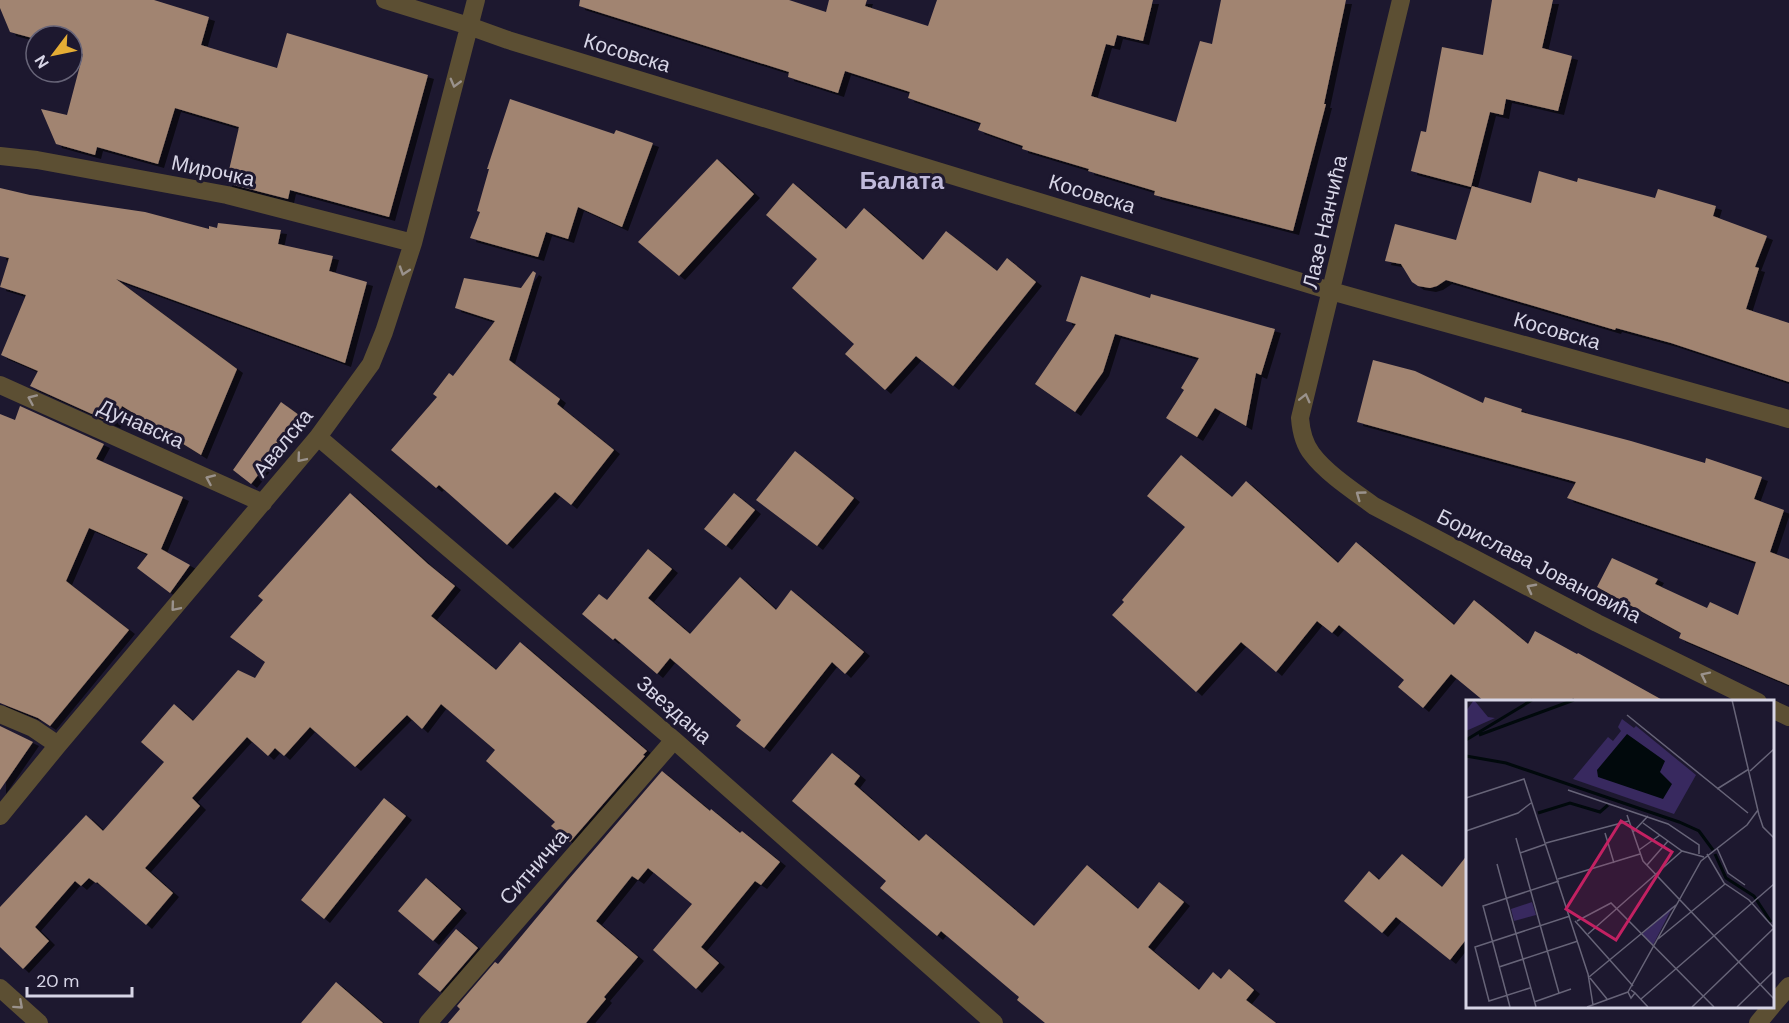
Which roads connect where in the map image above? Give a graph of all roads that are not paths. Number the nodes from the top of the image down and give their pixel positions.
1 (385, 0) edge
2 (476, 0) edge
3 (1401, 0) edge
4 (469, 26) junction
5 (0, 156) edge
6 (413, 243) junction
7 (1332, 291) junction
8 (0, 385) edge
9 (1789, 419) edge
10 (318, 437) junction
11 (1311, 454) joint
12 (263, 504) junction
13 (1754, 700) edge
14 (1774, 710) edge
15 (0, 714) edge
16 (1789, 717) edge
17 (674, 740) junction
18 (58, 745) junction
19 (0, 816) edge
20 (1789, 986) edge
21 (0, 988) edge
22 (1774, 1004) edge
23 (1770, 1008) edge
24 (39, 1023) edge
25 (428, 1023) edge
26 (994, 1023) edge
27 (1758, 1023) edge

1 - 4 street, Косовска
2 - 4 street, Авалска
3 - 7 street, Лазе Нанчића
4 -> 6 street, Авалска
4 - 7 street, Косовска
5 - 6 street, Мирочка
6 -> 10 street, Авалска
7 - 9 street, Косовска
11 -> 7 street, Лазе Нанчића
12 -> 8 street, Дунавска
10 -> 12 street, Авалска
10 - 17 street, Звездана
13 -> 11 street, Борислава Јовановића
12 -> 18 street, Авалска
14 - 16 street
15 - 18 street
17 - 25 street, Ситничка
17 - 26 street, Звездана
18 - 19 street, Авалска
20 - 22 street
21 -> 24 street
23 - 27 street

